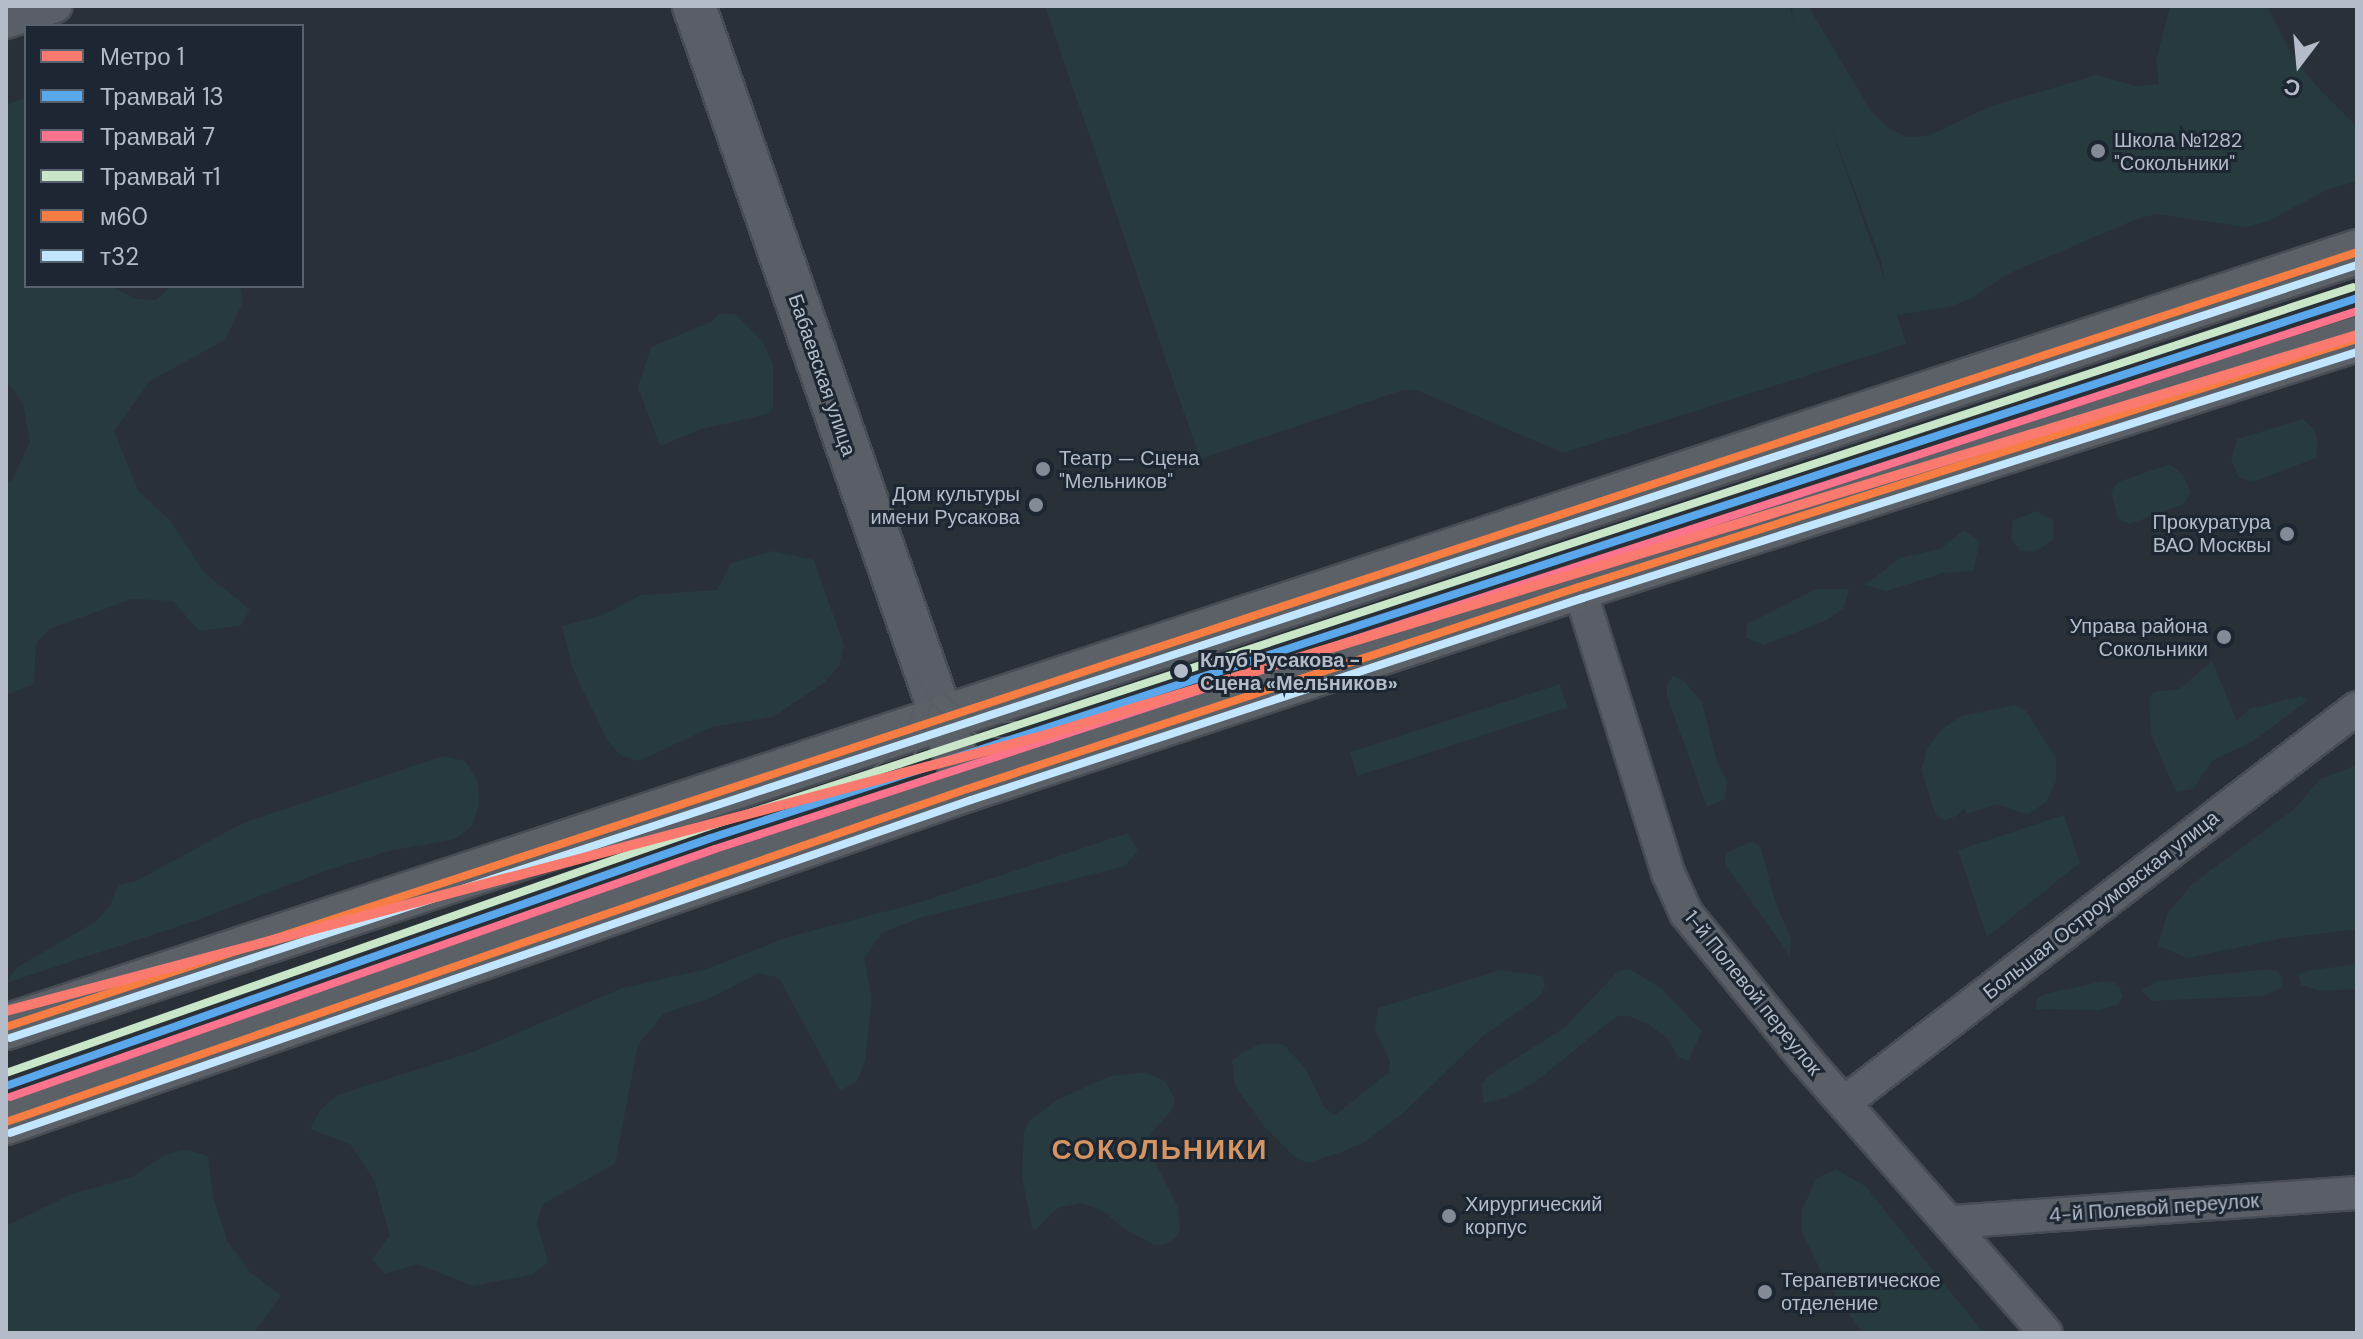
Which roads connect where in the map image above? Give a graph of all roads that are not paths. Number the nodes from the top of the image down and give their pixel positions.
1 (56, 6) edge
2 (694, 6) edge
3 (6, 22) edge
4 (2357, 252) edge
5 (2357, 339) edge
6 (1579, 587) junction
7 (2357, 708) edge
8 (943, 719) junction
9 (967, 789) junction
10 (6, 1027) edge
11 (1845, 1102) junction
12 (6, 1122) edge
13 (2357, 1193) edge
14 (1952, 1222) junction
15 (2046, 1333) edge

1 - 3 street
2 - 8 street, Бабаевская улица
4 - 8 main road
5 - 6 main road
6 - 9 main road
6 - 11 street, 1-й Полевой переулок
7 - 11 street, Большая Остроумовская улица
8 - 9 street, Бабаевская улица
8 - 10 main road
9 - 12 main road
11 - 14 street, 1-й Полевой переулок
13 - 14 street, 4-й Полевой переулок
14 - 15 street, 1-й Полевой переулок

